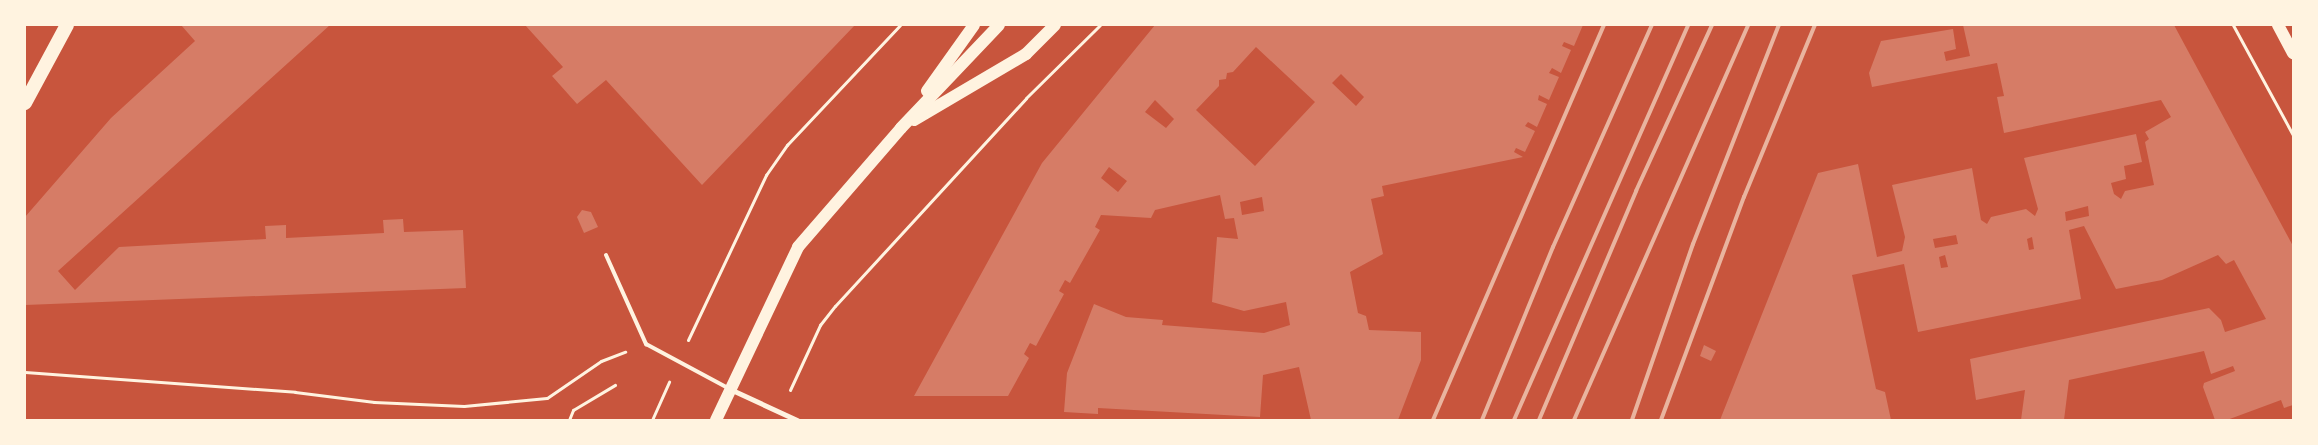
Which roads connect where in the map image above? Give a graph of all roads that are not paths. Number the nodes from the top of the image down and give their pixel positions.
1 (67, 25) edge
2 (974, 25) edge
3 (999, 25) edge
4 (1055, 25) edge
5 (2278, 25) edge
6 (2293, 53) edge
7 (25, 103) edge
8 (901, 128) junction
9 (606, 255) dead end
10 (730, 389) junction
11 (716, 420) edge
12 (797, 420) edge

1 - 7 highway
2 - 8 main road
3 - 8 main road
4 - 8 main road
5 - 6 main road
8 - 10 main road
9 - 10 lane
10 - 11 main road
10 - 12 street

